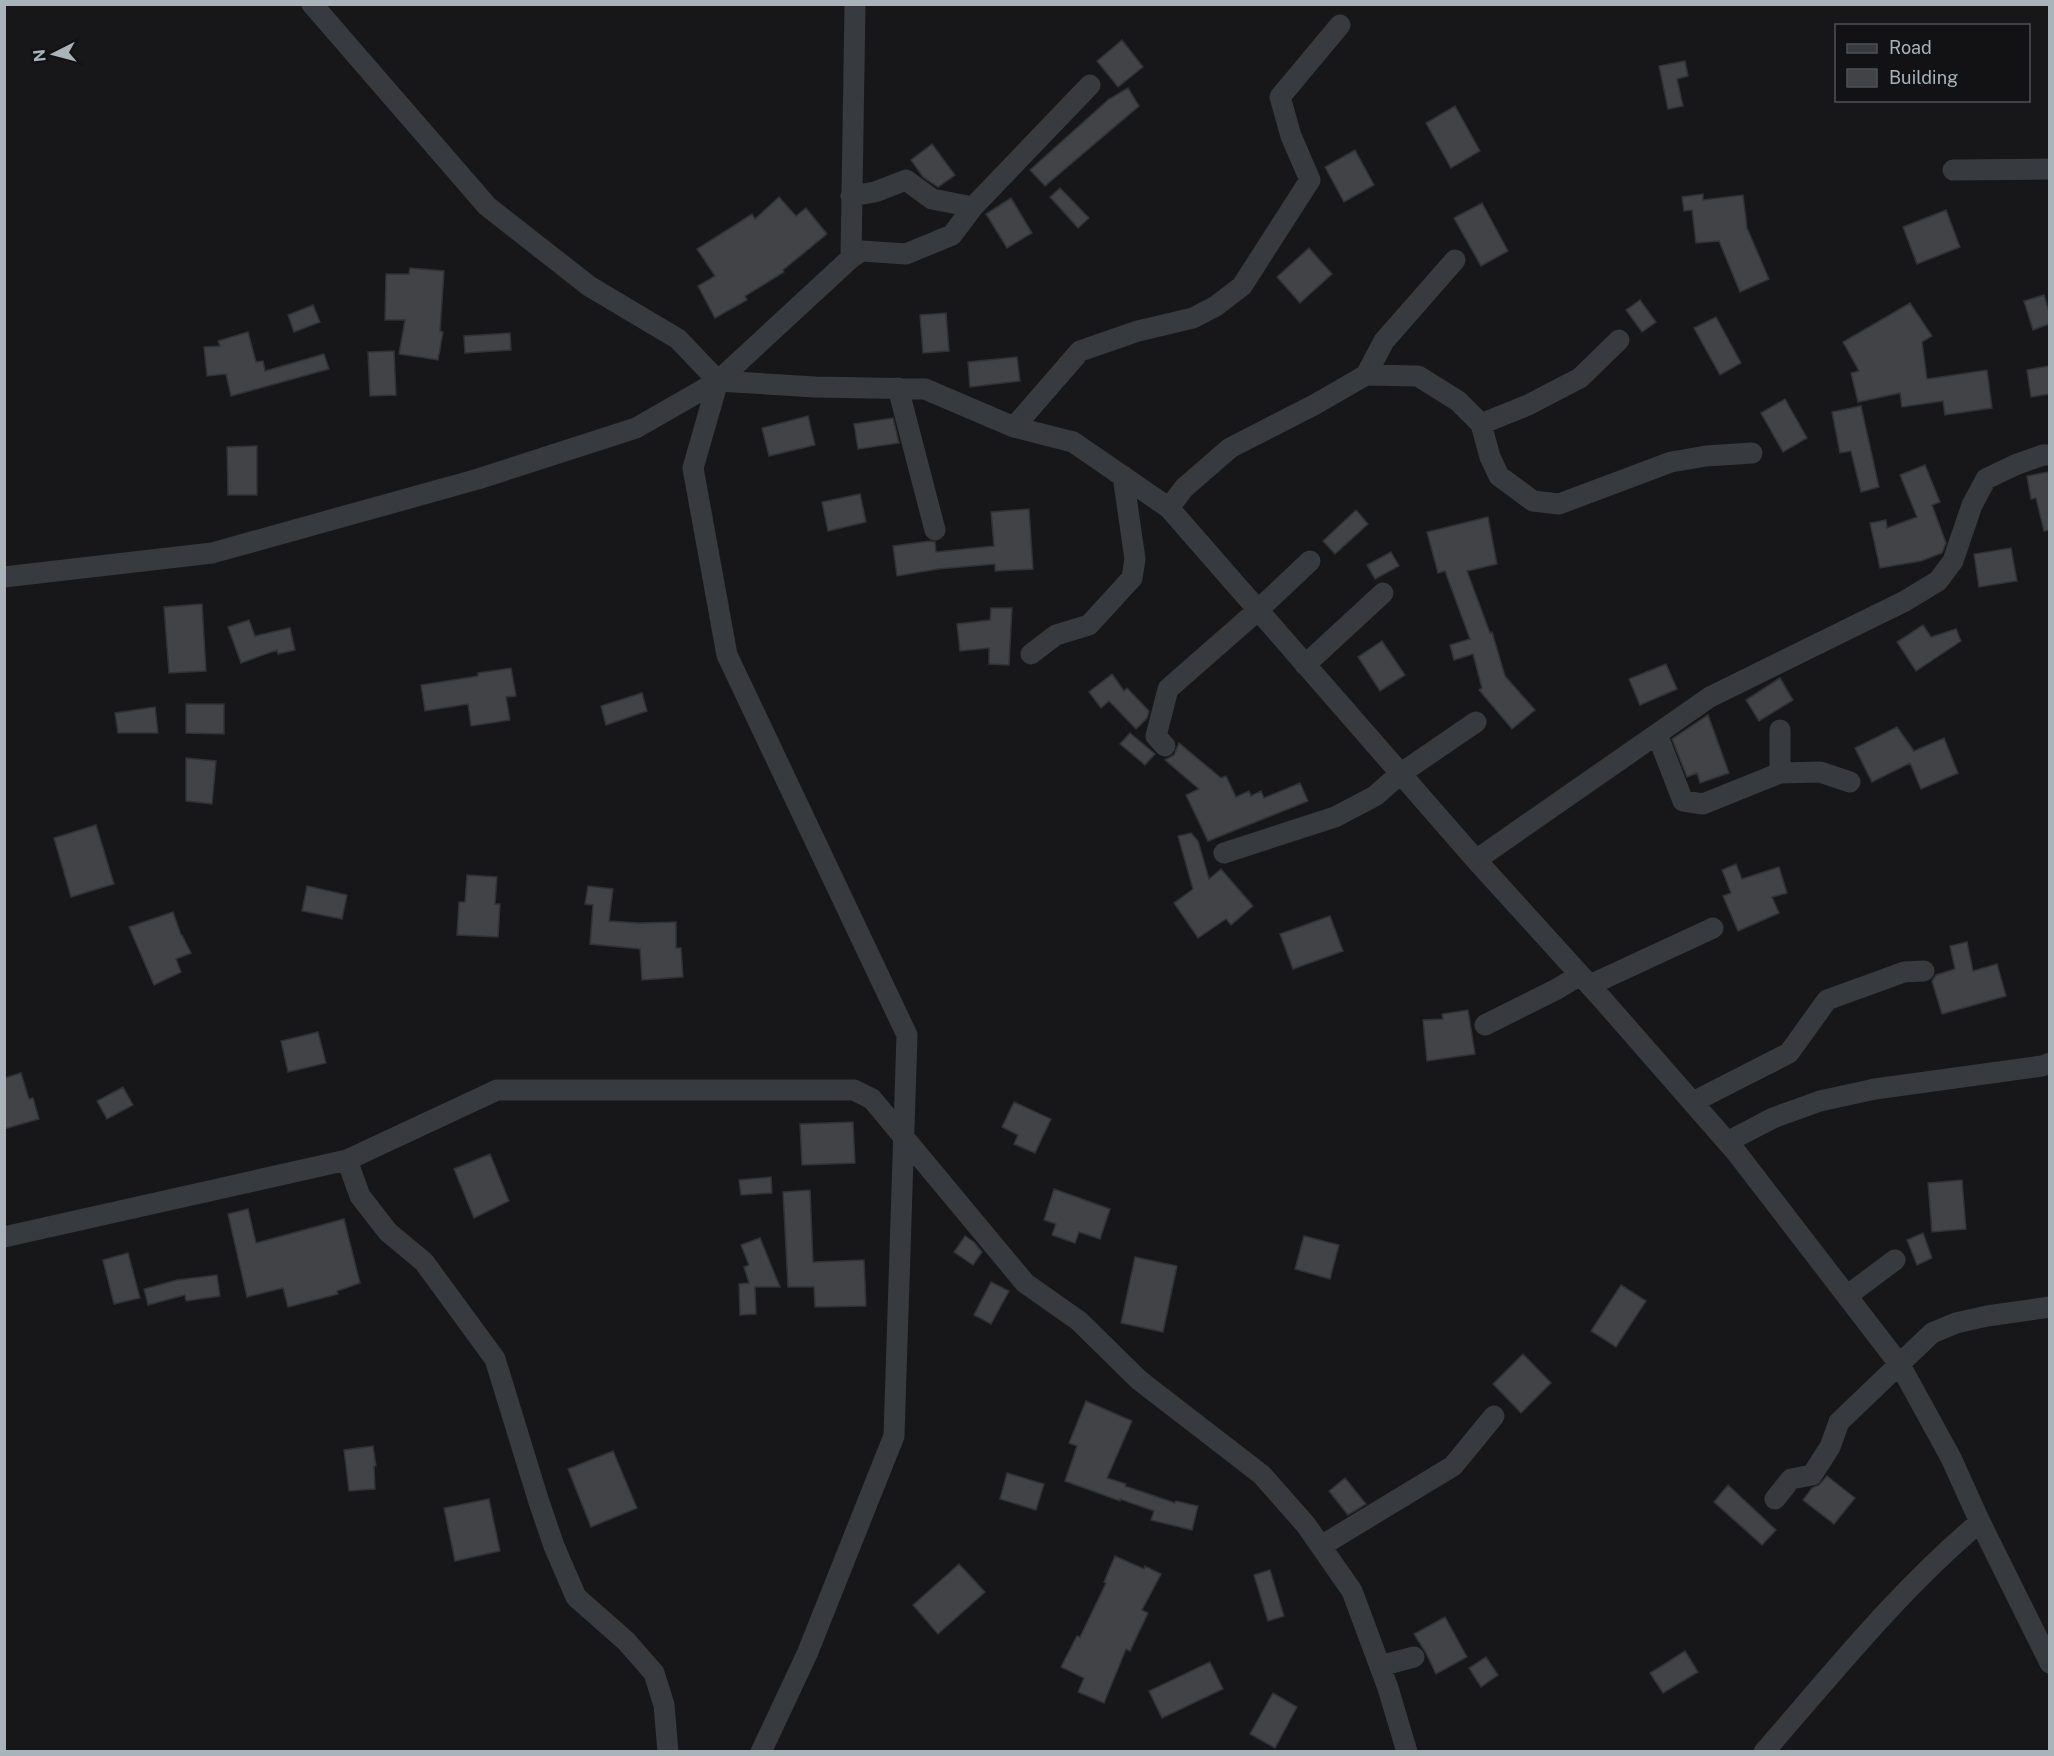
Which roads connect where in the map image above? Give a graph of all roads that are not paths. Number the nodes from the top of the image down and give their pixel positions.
1 (312, 4) edge
2 (855, 4) edge
3 (1340, 25) dead end
4 (1090, 85) dead end
5 (2049, 169) edge
6 (1953, 170) dead end
7 (851, 196) junction
8 (974, 207) junction
9 (851, 258) junction
10 (1455, 260) dead end
11 (1619, 340) dead end
12 (1366, 375) junction
13 (718, 381) junction
14 (898, 388) junction
15 (1481, 424) junction
16 (1014, 427) junction
17 (1752, 453) dead end
18 (2049, 455) edge
19 (1123, 476) junction
20 (1169, 507) junction
21 (935, 530) dead end
22 (1310, 561) dead end
23 (4, 577) edge
24 (1383, 593) dead end
25 (1257, 611) junction
26 (1031, 654) dead end
27 (1305, 666) junction
28 (1476, 722) dead end
29 (1780, 730) dead end
30 (1657, 734) junction
31 (1165, 746) dead end
32 (1780, 773) junction
33 (1400, 774) junction
34 (1850, 782) dead end
35 (1224, 853) dead end
36 (1476, 861) junction
37 (1713, 928) dead end
38 (1924, 971) dead end
39 (1585, 980) junction
40 (1485, 1024) dead end
41 (2049, 1063) edge
42 (1693, 1102) junction
43 (903, 1137) junction
44 (1727, 1142) junction
45 (347, 1160) junction
46 (4, 1237) edge
47 (1895, 1260) dead end
48 (1848, 1295) junction
49 (2049, 1307) edge
50 (1900, 1365) junction
51 (1494, 1416) dead end
52 (1775, 1498) dead end
53 (1980, 1522) junction
54 (1321, 1546) junction
55 (1414, 1657) dead end
56 (2049, 1663) edge
57 (1380, 1666) junction
58 (668, 1752) edge
59 (761, 1752) edge
60 (1407, 1752) edge
61 (1764, 1752) edge

1 - 13 street
2 - 7 street
3 - 16 street
4 - 8 street
5 - 6 street
7 - 8 street
7 - 9 street
8 - 9 street
9 - 13 street
10 - 12 street
11 - 15 street
12 - 15 street
12 - 20 street
13 - 14 street
13 - 23 street
13 - 43 street
14 - 16 street
14 - 21 street
15 - 17 street
16 - 19 street
18 - 30 street
19 - 20 street
19 - 26 street
20 - 25 street
22 - 25 street
24 - 27 street
25 - 27 street
25 - 31 street
27 - 33 street
28 - 33 street
29 - 32 street
30 - 32 street
30 - 36 street
32 - 34 street
33 - 35 street
33 - 36 street
36 - 39 street
37 - 39 street
38 - 42 street
39 - 40 street
39 - 42 street
41 - 44 street
42 - 44 street
43 - 45 street
43 - 54 street
43 - 59 street
44 - 48 street
45 - 46 street
45 - 58 street
47 - 48 street
48 - 50 street
49 - 50 street
50 - 52 street
50 - 53 street
51 - 54 street
53 - 56 street
53 - 61 street
54 - 57 street
55 - 57 street
57 - 60 street

